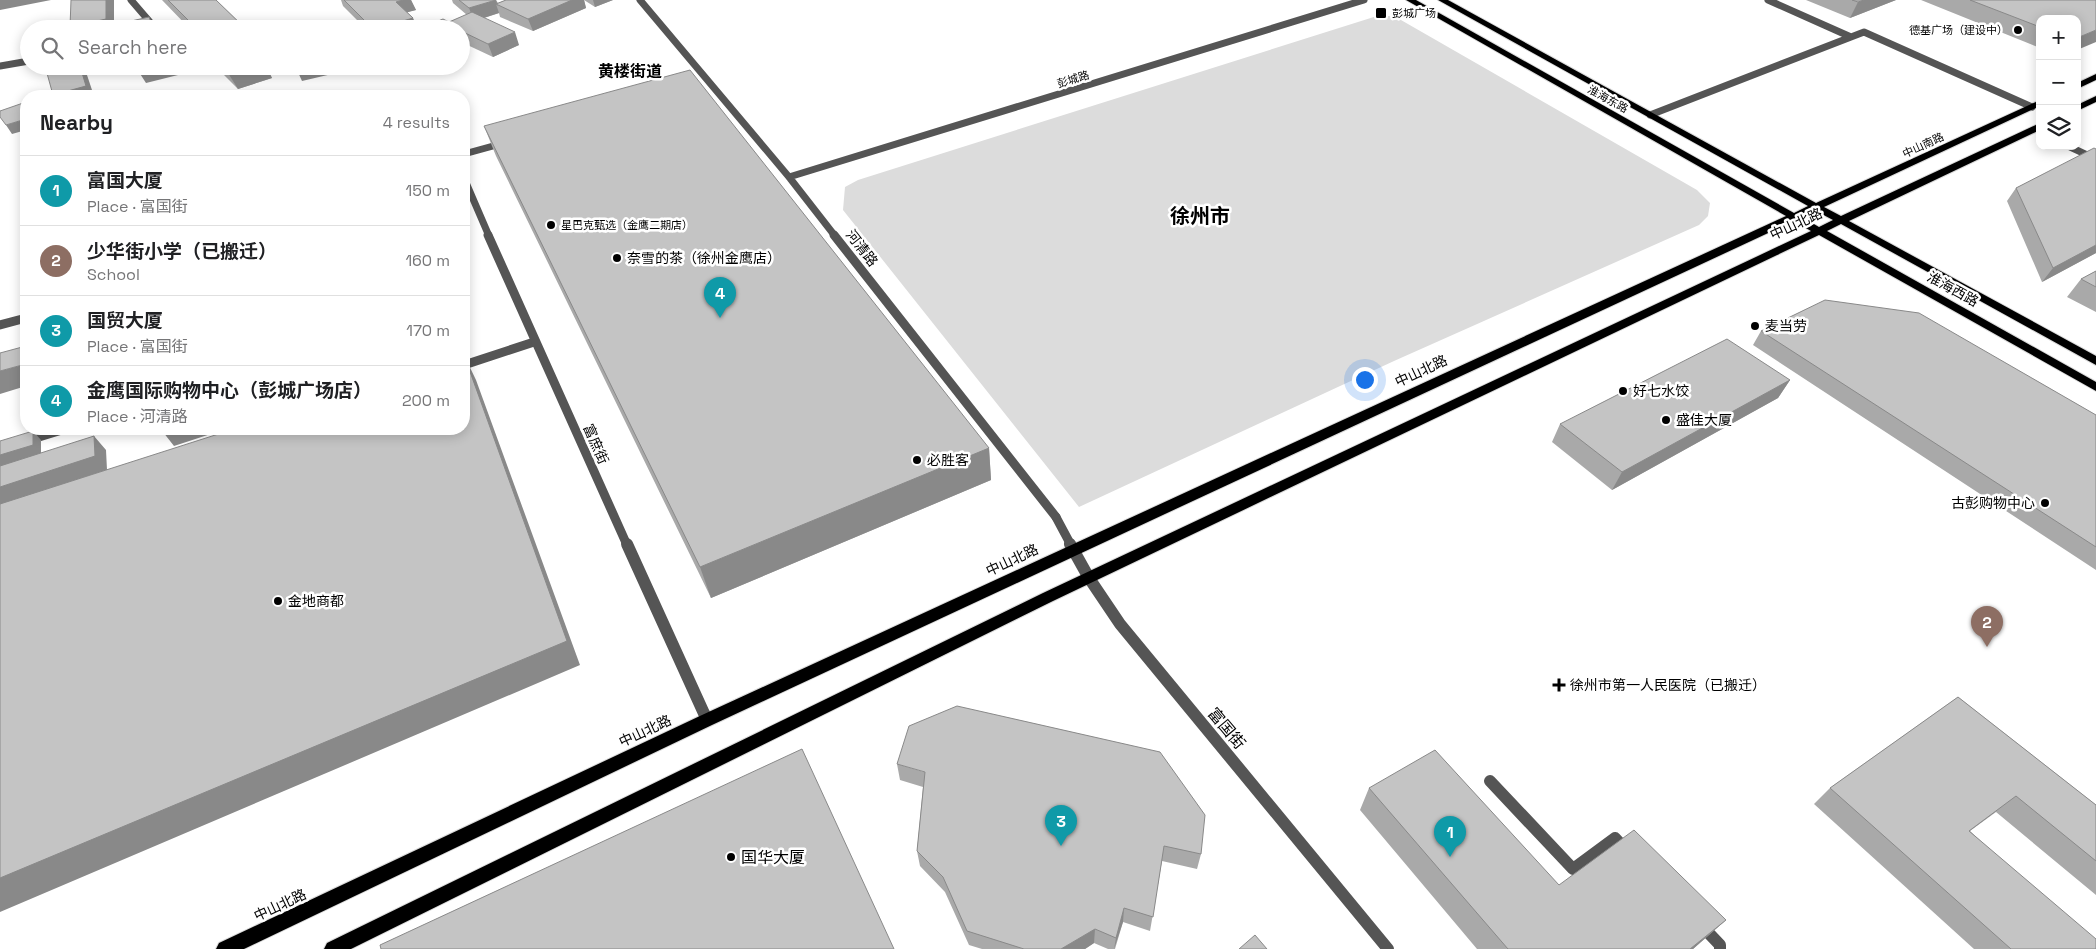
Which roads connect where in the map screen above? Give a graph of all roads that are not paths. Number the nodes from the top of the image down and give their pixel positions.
1 (131, 0) edge
2 (640, 0) edge
3 (1364, 0) edge
4 (1410, 0) edge
5 (1442, 0) edge
6 (1768, 0) edge
7 (148, 20) edge
8 (1850, 37) junction
9 (20, 63) edge
10 (0, 66) edge
11 (2096, 77) edge
12 (2081, 84) edge
13 (713, 87) junction
14 (703, 90) edge
15 (2096, 100) edge
16 (2036, 105) edge
17 (2081, 106) edge
18 (1650, 115) junction
19 (2036, 130) edge
20 (512, 141) edge
21 (2077, 150) edge
22 (470, 152) edge
23 (2096, 159) edge
24 (788, 177) junction
25 (470, 192) edge
26 (1817, 207) junction
27 (1795, 217) junction
28 (1842, 221) junction
29 (1820, 232) junction
30 (20, 320) edge
31 (0, 325) edge
32 (534, 342) junction
33 (2096, 361) edge
34 (470, 363) edge
35 (2096, 387) edge
36 (46, 435) edge
37 (0, 449) edge
38 (1056, 518) joint
39 (1072, 550) junction
40 (1089, 578) junction
41 (707, 720) junction
42 (1490, 781) dead end
43 (1636, 860) edge
44 (1692, 917) edge
45 (340, 947) edge
46 (225, 949) edge
47 (1388, 949) edge
48 (1720, 949) edge

1 - 7 street
2 - 13 street, 河清路
3 - 24 street, 彭城路
4 - 27 main road, 淮海东路
5 - 18 main road, 淮海东路
6 - 8 street
8 - 16 street
8 - 18 street
9 - 10 street
11 - 12 main road
13 - 14 street
13 - 24 street, 河清路
15 - 17 main road
16 - 26 main road, 中山南路
18 - 26 main road, 淮海东路
19 - 28 main road
20 - 22 street
21 - 23 street
24 - 38 street, 河清路
25 - 32 street, 富庶街
26 - 27 main road, 中山北路
26 - 28 main road, 淮海西路
27 - 29 main road, 淮海西路
27 - 39 main road, 中山北路
28 - 29 main road, 中山北路
28 - 33 main road, 淮海西路
29 - 35 main road, 淮海西路
29 - 40 main road, 中山北路
30 - 31 street
32 - 34 street
32 - 41 street, 富庶街
36 - 37 street
38 - 39 street, 富国街
39 - 40 street, 富国街
39 - 41 main road, 中山北路
40 - 45 main road, 中山北路
40 - 47 street, 富国街
41 - 46 main road, 中山北路
42 - 43 street
44 - 48 street

